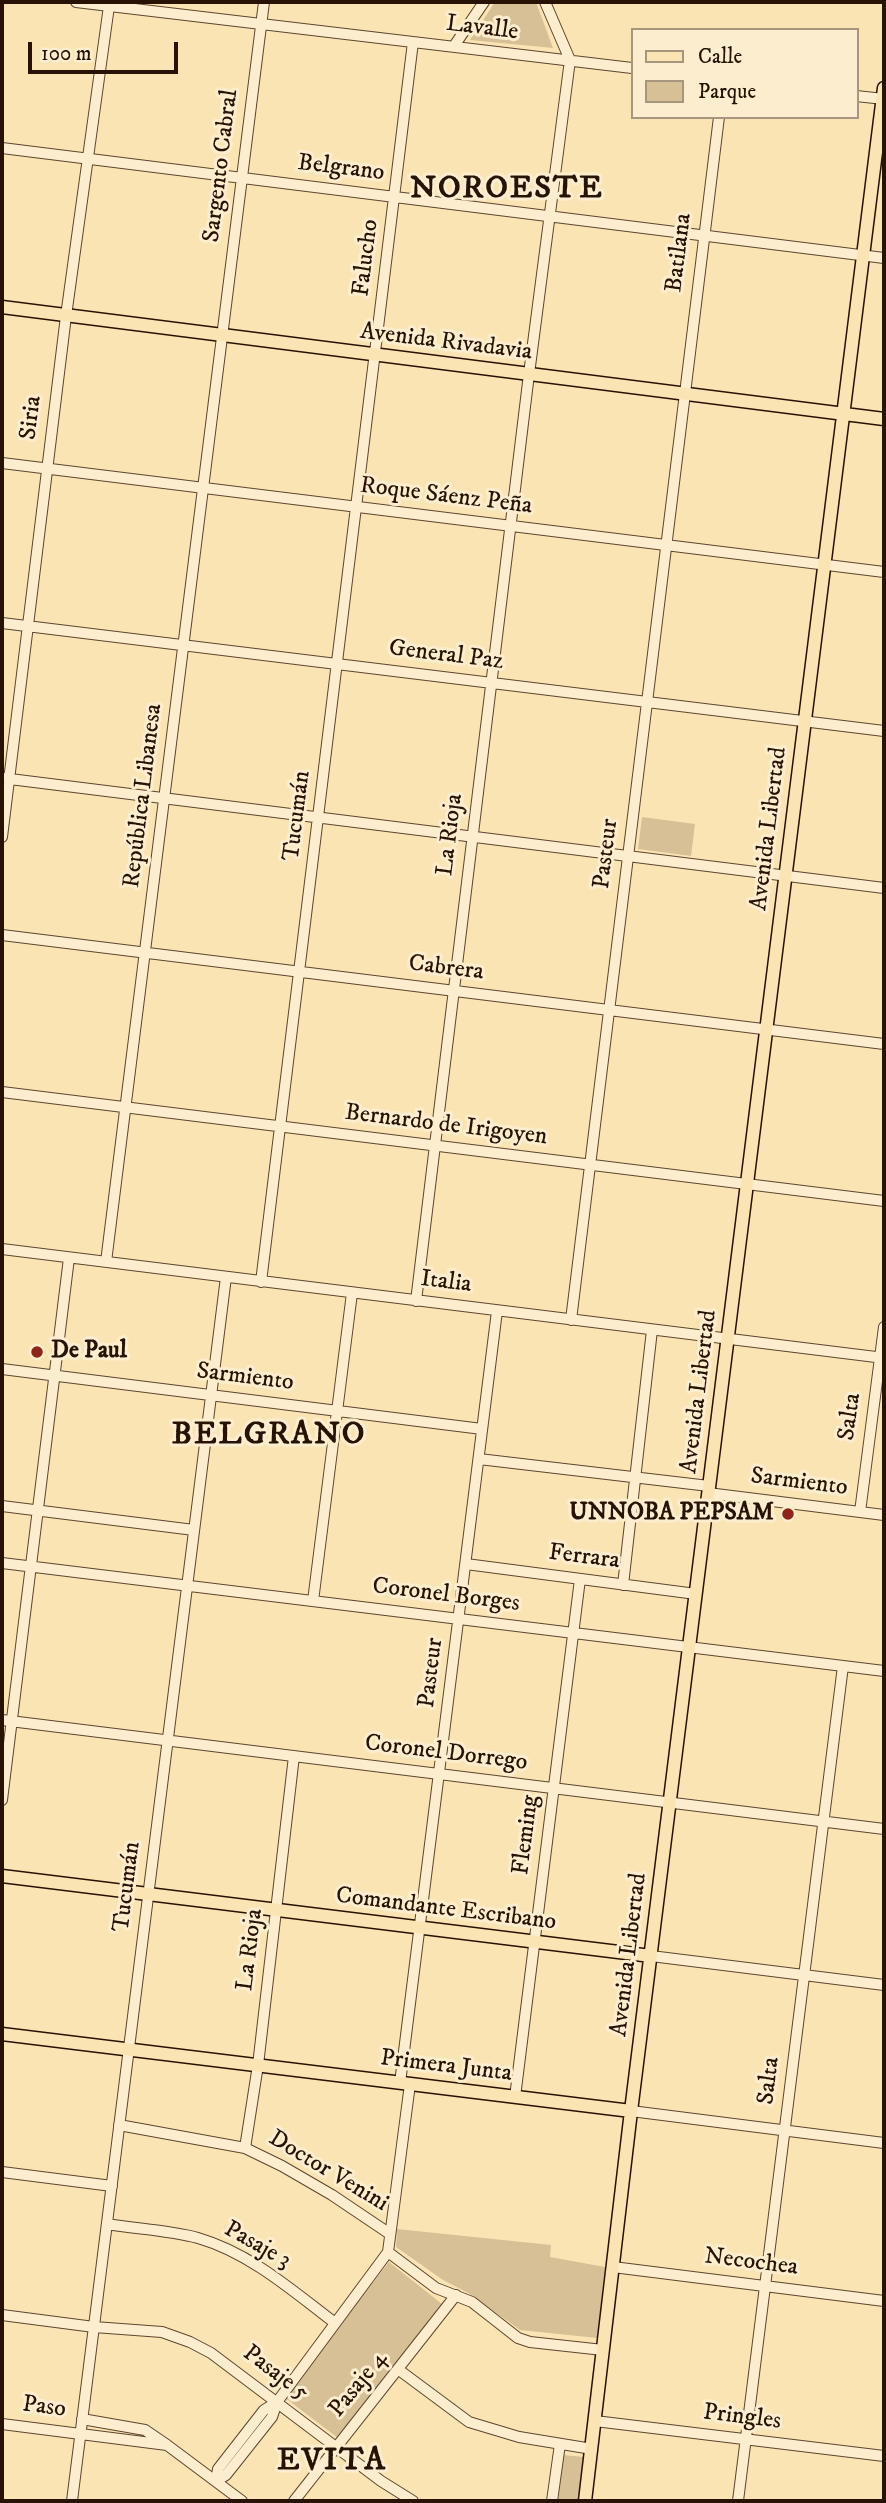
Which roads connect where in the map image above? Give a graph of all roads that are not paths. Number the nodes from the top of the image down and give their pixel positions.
1 (76, 2) edge
2 (264, 2) edge
3 (484, 2) edge
4 (545, 2) edge
5 (109, 6) junction
6 (261, 24) junction
7 (413, 42) junction
8 (454, 46) junction
9 (570, 60) junction
10 (630, 68) edge
11 (858, 96) edge
12 (884, 96) edge
13 (719, 119) edge
14 (2, 148) edge
15 (88, 159) junction
16 (242, 178) junction
17 (395, 197) junction
18 (550, 216) junction
19 (704, 235) junction
20 (864, 255) junction
21 (884, 258) edge
22 (2, 307) edge
23 (66, 316) junction
24 (223, 336) junction
25 (377, 355) junction
26 (529, 374) junction
27 (684, 394) junction
28 (845, 414) junction
29 (884, 419) edge
30 (2, 463) edge
31 (47, 468) junction
32 (204, 488) junction
33 (358, 507) junction
34 (510, 526) junction
35 (665, 545) junction
36 (825, 565) junction
37 (884, 572) edge
38 (2, 623) edge
39 (28, 626) junction
40 (184, 645) junction
41 (338, 664) junction
42 (491, 683) junction
43 (646, 702) junction
44 (805, 722) junction
45 (884, 731) edge
46 (5, 779) edge
47 (164, 799) junction
48 (319, 818) junction
49 (2, 837) edge
50 (472, 837) junction
51 (628, 856) junction
52 (786, 876) junction
53 (884, 888) edge
54 (2, 935) edge
55 (145, 953) junction
56 (300, 972) junction
57 (453, 991) junction
58 (609, 1011) junction
59 (766, 1030) junction
60 (884, 1044) edge
61 (2, 1092) edge
62 (125, 1108) junction
63 (281, 1127) junction
64 (435, 1146) junction
65 (590, 1165) junction
66 (747, 1184) junction
67 (884, 1201) edge
68 (2, 1249) edge
69 (69, 1258) junction
70 (106, 1262) junction
71 (226, 1277) junction
72 (261, 1282) junction
73 (352, 1293) junction
74 (416, 1301) junction
75 (497, 1311) junction
76 (571, 1320) junction
77 (884, 1327) edge
78 (652, 1330) junction
79 (727, 1340) junction
80 (882, 1358) edge
81 (2, 1370) edge
82 (54, 1376) junction
83 (211, 1395) junction
84 (337, 1411) junction
85 (482, 1429) junction
86 (479, 1459) junction
87 (635, 1477) junction
88 (708, 1489) junction
89 (2, 1506) edge
90 (37, 1511) junction
91 (860, 1511) junction
92 (884, 1515) edge
93 (194, 1530) junction
94 (2, 1563) edge
95 (466, 1564) junction
96 (30, 1566) junction
97 (580, 1579) junction
98 (623, 1585) junction
99 (187, 1586) junction
100 (696, 1594) junction
101 (313, 1601) junction
102 (460, 1618) junction
103 (573, 1632) junction
104 (689, 1647) junction
105 (843, 1666) junction
106 (884, 1671) edge
107 (7, 1721) edge
108 (168, 1741) junction
109 (294, 1756) junction
110 (440, 1774) junction
111 (554, 1788) junction
112 (2, 1800) edge
113 (671, 1803) junction
114 (823, 1822) junction
115 (884, 1829) edge
116 (2, 1876) edge
117 (148, 1894) junction
118 (276, 1910) junction
119 (420, 1927) junction
120 (535, 1942) junction
121 (651, 1956) junction
122 (804, 1975) junction
123 (884, 1985) edge
124 (2, 2034) edge
125 (129, 2049) junction
126 (258, 2065) junction
127 (405, 2083) junction
128 (515, 2097) junction
129 (631, 2111) junction
130 (119, 2125) junction
131 (785, 2130) junction
132 (884, 2143) edge
133 (245, 2148) junction
134 (2, 2172) edge
135 (111, 2186) junction
136 (107, 2224) junction
137 (390, 2234) junction
138 (388, 2252) junction
139 (613, 2267) junction
140 (765, 2286) junction
141 (456, 2295) junction
142 (884, 2301) edge
143 (2, 2315) edge
144 (335, 2323) junction
145 (94, 2327) junction
146 (603, 2350) junction
147 (398, 2370) junction
148 (277, 2402) junction
149 (82, 2419) junction
150 (595, 2421) junction
151 (2, 2424) edge
152 (80, 2434) junction
153 (746, 2439) junction
154 (560, 2444) junction
155 (167, 2445) junction
156 (336, 2447) junction
157 (592, 2449) junction
158 (884, 2456) edge
159 (216, 2480) junction
160 (72, 2501) edge
161 (242, 2501) edge
162 (294, 2501) edge
163 (413, 2501) edge
164 (552, 2501) edge
165 (586, 2501) edge
166 (738, 2501) edge

1 - 5 street, Lavalle
2 - 6 street, Sargento Cabral
3 - 8 street
4 - 9 street
5 - 6 street, Lavalle
5 - 15 street, Siria
6 - 7 street, Lavalle
6 - 16 street, Sargento Cabral
7 - 8 street, Lavalle
7 - 17 street, Falucho
8 - 9 street, Lavalle
9 - 10 street, Lavalle
9 - 18 street, La Rioja
11 - 12 street
12 - 20 main road, Avenida Libertad
13 - 19 street, Batilana
14 - 15 street, Belgrano
15 - 16 street, Belgrano
15 - 23 street, Siria
16 - 17 street, Belgrano
16 - 24 street, Sargento Cabral
17 - 18 street, Belgrano
17 - 25 street, Falucho
18 - 19 street, Belgrano
18 - 26 street, La Rioja
19 - 20 street, Belgrano
19 - 27 street, Batilana
20 - 21 street, Belgrano
20 - 28 main road, Avenida Libertad
22 - 23 main road, Avenida Rivadavia
23 - 24 main road, Avenida Rivadavia
23 - 31 street, Siria
24 - 25 main road, Avenida Rivadavia
24 - 32 street, República Libanesa
25 - 26 main road, Avenida Rivadavia
25 - 33 street, Tucumán
26 - 27 main road, Avenida Rivadavia
26 - 34 street, La Rioja
27 - 28 main road, Avenida Rivadavia
27 - 35 street, Pasteur
28 - 29 main road, Avenida Rivadavia
28 - 36 main road, Avenida Libertad
30 - 31 street, Roque Sáenz Peña
31 - 32 street, Roque Sáenz Peña
31 - 39 street, Siria
32 - 33 street, Roque Sáenz Peña
32 - 40 street, República Libanesa
33 - 34 street, Roque Sáenz Peña
33 - 41 street, Tucumán
34 - 35 street, Roque Sáenz Peña
34 - 42 street, La Rioja
35 - 36 street, Roque Sáenz Peña
35 - 43 street, Pasteur
36 - 37 street, Roque Sáenz Peña
36 - 44 main road, Avenida Libertad
38 - 39 street, General Paz
39 - 40 street, General Paz
39 - 46 street, Siria
40 - 41 street, General Paz
40 - 47 street, República Libanesa
41 - 42 street, General Paz
41 - 48 street, Tucumán
42 - 43 street, General Paz
42 - 50 street, La Rioja
43 - 44 street, General Paz
43 - 51 street, Pasteur
44 - 45 street, General Paz
44 - 52 main road, Avenida Libertad
46 - 47 street
46 - 49 street, Siria
47 - 48 street
47 - 55 street, República Libanesa
48 - 50 street
48 - 56 street, Tucumán
50 - 51 street
50 - 57 street, La Rioja
51 - 52 street
51 - 58 street, Pasteur
52 - 53 street
52 - 59 main road, Avenida Libertad
54 - 55 street, Cabrera
55 - 56 street, Cabrera
55 - 62 street, República Libanesa
56 - 57 street, Cabrera
56 - 63 street, Tucumán
57 - 58 street, Cabrera
57 - 64 street, La Rioja
58 - 59 street, Cabrera
58 - 65 street, Pasteur
59 - 60 street, Cabrera
59 - 66 main road, Avenida Libertad
61 - 62 street, Bernardo de Irigoyen
62 - 63 street, Bernardo de Irigoyen
62 - 70 street, República Libanesa
63 - 64 street, Bernardo de Irigoyen
63 - 72 street, Tucumán
64 - 65 street, Bernardo de Irigoyen
64 - 74 street, La Rioja
65 - 66 street, Bernardo de Irigoyen
65 - 76 street, Pasteur
66 - 67 street, Bernardo de Irigoyen
66 - 79 main road, Avenida Libertad
68 - 69 street, Italia
69 - 70 street, Italia
69 - 82 street
70 - 71 street, Italia
71 - 72 street, Italia
71 - 83 street, Tucumán
72 - 73 street, Italia
73 - 74 street, Italia
73 - 84 street
74 - 75 street, Italia
75 - 76 street, Italia
75 - 85 street, Pasteur
76 - 78 street, Italia
77 - 80 street, Salta
78 - 79 street, Italia
78 - 87 street
79 - 80 street, Italia
79 - 88 main road, Avenida Libertad
80 - 91 street, Salta
81 - 82 street, Sarmiento
82 - 83 street, Sarmiento
82 - 90 street
83 - 84 street, Sarmiento
83 - 93 street, Tucumán
84 - 85 street, Sarmiento
84 - 101 street
85 - 86 street, Pasteur
86 - 87 street, Sarmiento
86 - 95 street, Pasteur
87 - 88 street, Sarmiento
87 - 98 street
88 - 91 street, Sarmiento
88 - 100 main road, Avenida Libertad
89 - 90 street
90 - 93 street
90 - 96 street
91 - 92 street, Sarmiento
93 - 99 street, Tucumán
94 - 96 street, Coronel Borges
95 - 97 street, Ferrara
95 - 102 street, Pasteur
96 - 99 street, Coronel Borges
96 - 107 street
97 - 98 street, Ferrara
97 - 103 street, Fleming
98 - 100 street, Ferrara
99 - 101 street, Coronel Borges
99 - 108 street, Tucumán
100 - 104 main road, Avenida Libertad
101 - 102 street, Coronel Borges
102 - 103 street, Coronel Borges
102 - 110 street, Pasteur
103 - 104 street, Coronel Borges
103 - 111 street, Fleming
104 - 105 street, Coronel Borges
104 - 113 main road, Avenida Libertad
105 - 106 street, Coronel Borges
105 - 114 street, Salta
107 - 108 street, Coronel Dorrego
107 - 112 street
108 - 109 street, Coronel Dorrego
108 - 117 street, Tucumán
109 - 110 street, Coronel Dorrego
109 - 118 street, La Rioja
110 - 111 street, Coronel Dorrego
110 - 119 street, Pasteur
111 - 113 street, Coronel Dorrego
111 - 120 street, Fleming
113 - 114 street, Coronel Dorrego
113 - 121 main road, Avenida Libertad
114 - 115 street, Coronel Dorrego
114 - 122 street, Salta
116 - 117 main road, Comandante Escribano
117 - 118 main road, Comandante Escribano
117 - 125 street, Tucumán
118 - 119 main road, Comandante Escribano
118 - 126 street, La Rioja
119 - 120 main road, Comandante Escribano
119 - 127 street, Pasteur
120 - 121 main road, Comandante Escribano
120 - 128 street, Fleming
121 - 122 street, Comandante Escribano
121 - 129 main road, Avenida Libertad
122 - 123 street, Comandante Escribano
122 - 131 street, Salta
124 - 125 main road, Primera Junta
125 - 126 main road, Primera Junta
125 - 130 street, Tucumán
126 - 127 main road, Primera Junta
126 - 133 street, La Rioja
127 - 128 main road, Primera Junta
127 - 137 street, Pasteur
128 - 129 main road, Primera Junta
129 - 131 street, Primera Junta
129 - 139 main road, Avenida Libertad
130 - 133 street, Doctor Venini
130 - 135 street, Tucumán
131 - 132 street, Primera Junta
131 - 140 street, Salta
133 - 137 street, Doctor Venini
134 - 135 street
135 - 136 street, Tucumán
136 - 144 street, Pasaje 3
136 - 145 street, Tucumán
137 - 138 street, Pasteur
138 - 141 street, Doctor Venini
138 - 144 street
139 - 140 street, Necochea
139 - 146 main road, Avenida Libertad
140 - 142 street, Necochea
140 - 153 street, Salta
141 - 146 street, Doctor Venini
141 - 147 street, Pasaje 4
143 - 145 street
144 - 148 street
145 - 148 street, Pasaje 5
145 - 149 street, Tucumán
146 - 150 main road, Avenida Libertad
147 - 154 street
147 - 156 street, Pasaje 4
148 - 156 street, Pasaje 5
148 - 159 street
149 - 152 street, Tucumán
149 - 155 street
150 - 153 street, Pringles
150 - 157 main road, Avenida Libertad
151 - 152 street, Paso
152 - 155 street, Paso
152 - 160 street, Tucumán
153 - 158 street, Pringles
153 - 166 street, Salta
154 - 157 street
154 - 164 street
155 - 159 street
156 - 162 street, Pasaje 4
156 - 163 street, Pasaje 5
157 - 165 main road, Avenida Libertad
159 - 161 street

